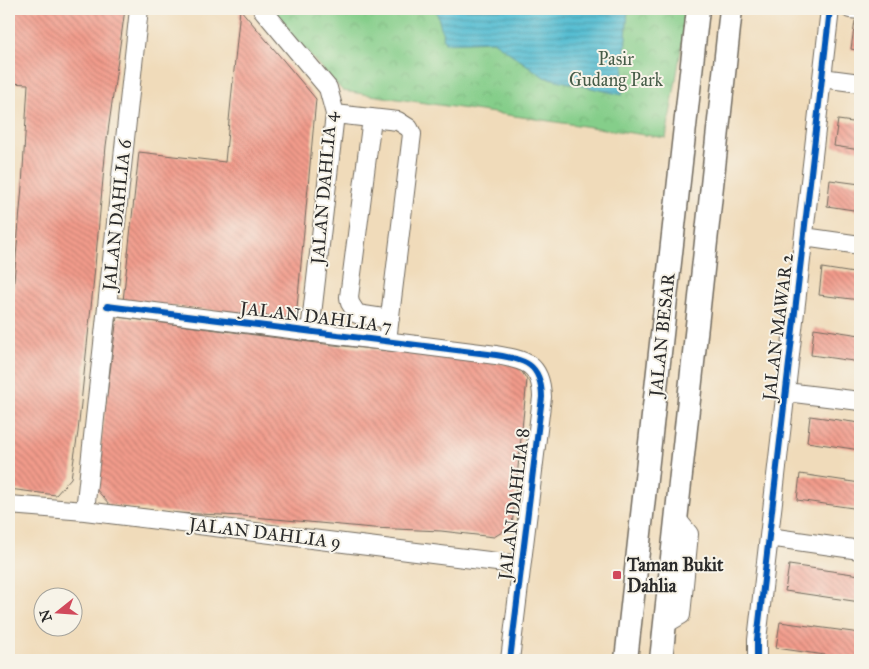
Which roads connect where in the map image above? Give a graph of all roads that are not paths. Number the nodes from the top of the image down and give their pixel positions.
1 (139, 9) edge
2 (262, 9) edge
3 (698, 9) edge
4 (730, 9) edge
5 (830, 9) edge
6 (850, 9) edge
7 (860, 10) edge
8 (822, 78) junction
9 (860, 84) edge
10 (335, 114) junction
11 (372, 118) junction
12 (804, 237) junction
13 (860, 244) edge
14 (107, 306) junction
15 (390, 319) junction
16 (310, 332) junction
17 (387, 341) junction
18 (522, 359) joint
19 (786, 392) junction
20 (860, 402) edge
21 (9, 505) edge
22 (85, 511) junction
23 (769, 537) junction
24 (860, 550) edge
25 (520, 565) junction
26 (757, 655) edge
27 (510, 660) edge
28 (626, 660) edge
29 (660, 660) edge

1 - 14 street, JALAN DAHLIA 6
2 - 10 street, JALAN DAHLIA 4
3 - 28 main road, JALAN BESAR
4 - 29 main road, JALAN BESAR
5 - 8 street, JALAN MAWAR 2
6 - 7 street
8 - 9 street
8 - 12 street, JALAN MAWAR 2
10 - 11 street
10 - 16 street, JALAN DAHLIA 4
11 - 15 street
11 - 15 street
12 - 13 street
12 - 19 street, JALAN MAWAR 2
14 - 16 street, JALAN DAHLIA 7
14 - 22 street, JALAN DAHLIA 6
15 - 17 street
16 - 17 street, JALAN DAHLIA 7
17 - 18 street, JALAN DAHLIA 7
18 - 25 street, JALAN DAHLIA 8
19 - 20 street
19 - 23 street, JALAN MAWAR 2
21 - 22 street, JALAN DAHLIA 9
22 - 25 street, JALAN DAHLIA 9
23 - 24 street
23 - 26 street, JALAN MAWAR 2
25 - 27 street, JALAN DAHLIA 8

